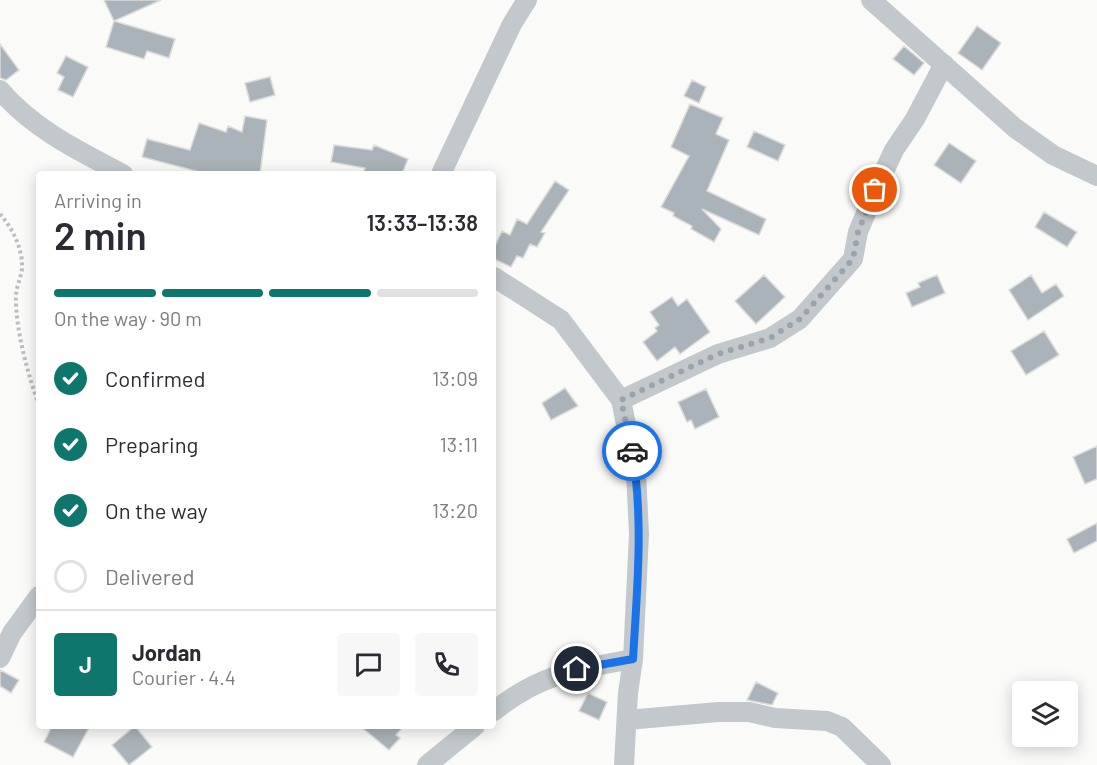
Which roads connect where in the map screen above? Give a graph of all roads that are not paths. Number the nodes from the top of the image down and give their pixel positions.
1 (527, 0) edge
2 (871, 0) edge
3 (944, 64) junction
4 (0, 90) edge
5 (117, 171) edge
6 (442, 171) edge
7 (1097, 176) edge
8 (496, 278) edge
9 (621, 400) junction
10 (36, 600) edge
11 (0, 658) edge
12 (633, 659) junction
13 (496, 710) edge
14 (627, 720) junction
15 (471, 729) edge
16 (427, 765) edge
17 (624, 765) edge
18 (881, 765) edge

1 - 6 street
2 - 3 street
3 - 7 street
3 - 9 street
4 - 5 street
8 - 9 street
9 - 12 street
10 - 11 street
12 - 13 street
12 - 14 street
14 - 17 street
14 - 18 street
15 - 16 street

